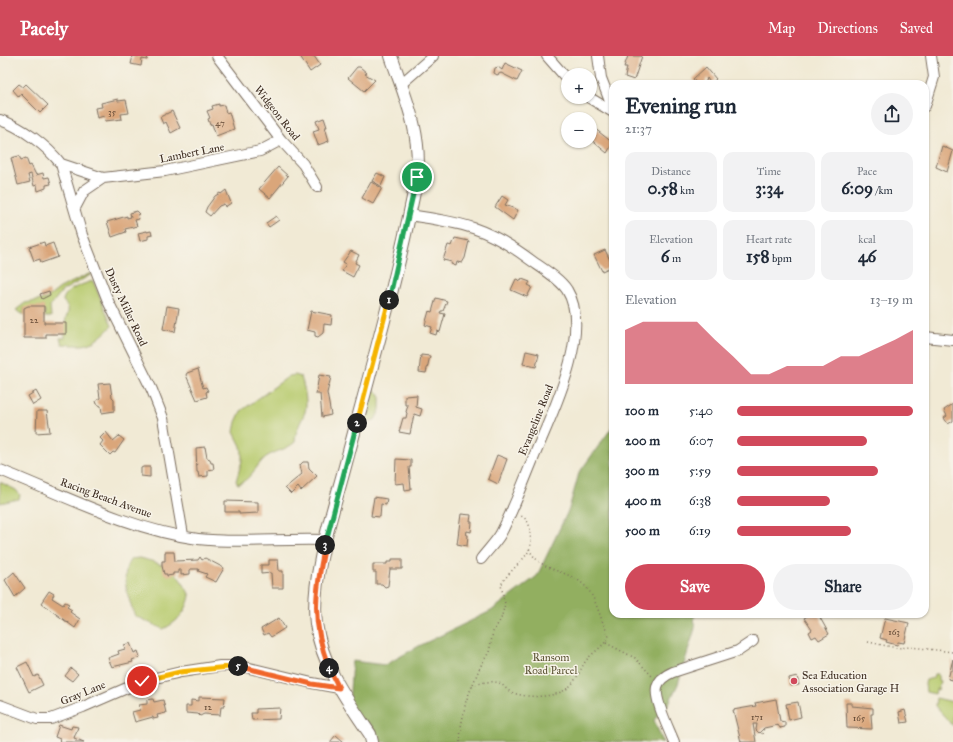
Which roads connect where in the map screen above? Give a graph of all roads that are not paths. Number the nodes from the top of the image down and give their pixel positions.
1 (217, 56) edge
2 (391, 56) edge
3 (433, 56) edge
4 (547, 56) edge
5 (598, 56) edge
6 (931, 56) edge
7 (561, 72) edge
8 (401, 84) junction
9 (929, 93) edge
10 (609, 99) edge
11 (597, 102) edge
12 (609, 110) edge
13 (0, 120) edge
14 (282, 140) junction
15 (61, 164) junction
16 (103, 178) junction
17 (317, 186) dead end
18 (75, 208) junction
19 (409, 215) junction
20 (929, 337) edge
21 (953, 340) edge
22 (0, 470) edge
23 (182, 535) junction
24 (326, 540) junction
25 (481, 559) dead end
26 (753, 641) dead end
27 (339, 688) junction
28 (0, 705) edge
29 (373, 739) edge
30 (674, 742) edge

1 - 14 street, Widgeon Road
2 - 8 main road
3 - 8 street
4 - 7 street
5 - 10 street
6 - 9 street
8 - 19 main road
11 - 12 street
13 - 15 street, Dusty Miller Road
14 - 16 street, Lambert Lane
14 - 17 street, Widgeon Road
15 - 16 street, Lambert Lane
15 - 18 street, Dusty Miller Road
16 - 18 street, Lambert Lane
18 - 23 street, Dusty Miller Road
19 - 24 main road
19 - 25 street, Evangeline Road
20 - 21 street
22 - 23 street, Racing Beach Avenue
23 - 24 street, Racing Beach Avenue
24 - 27 main road
26 - 30 street
27 - 28 street, Gray Lane
27 - 29 main road

